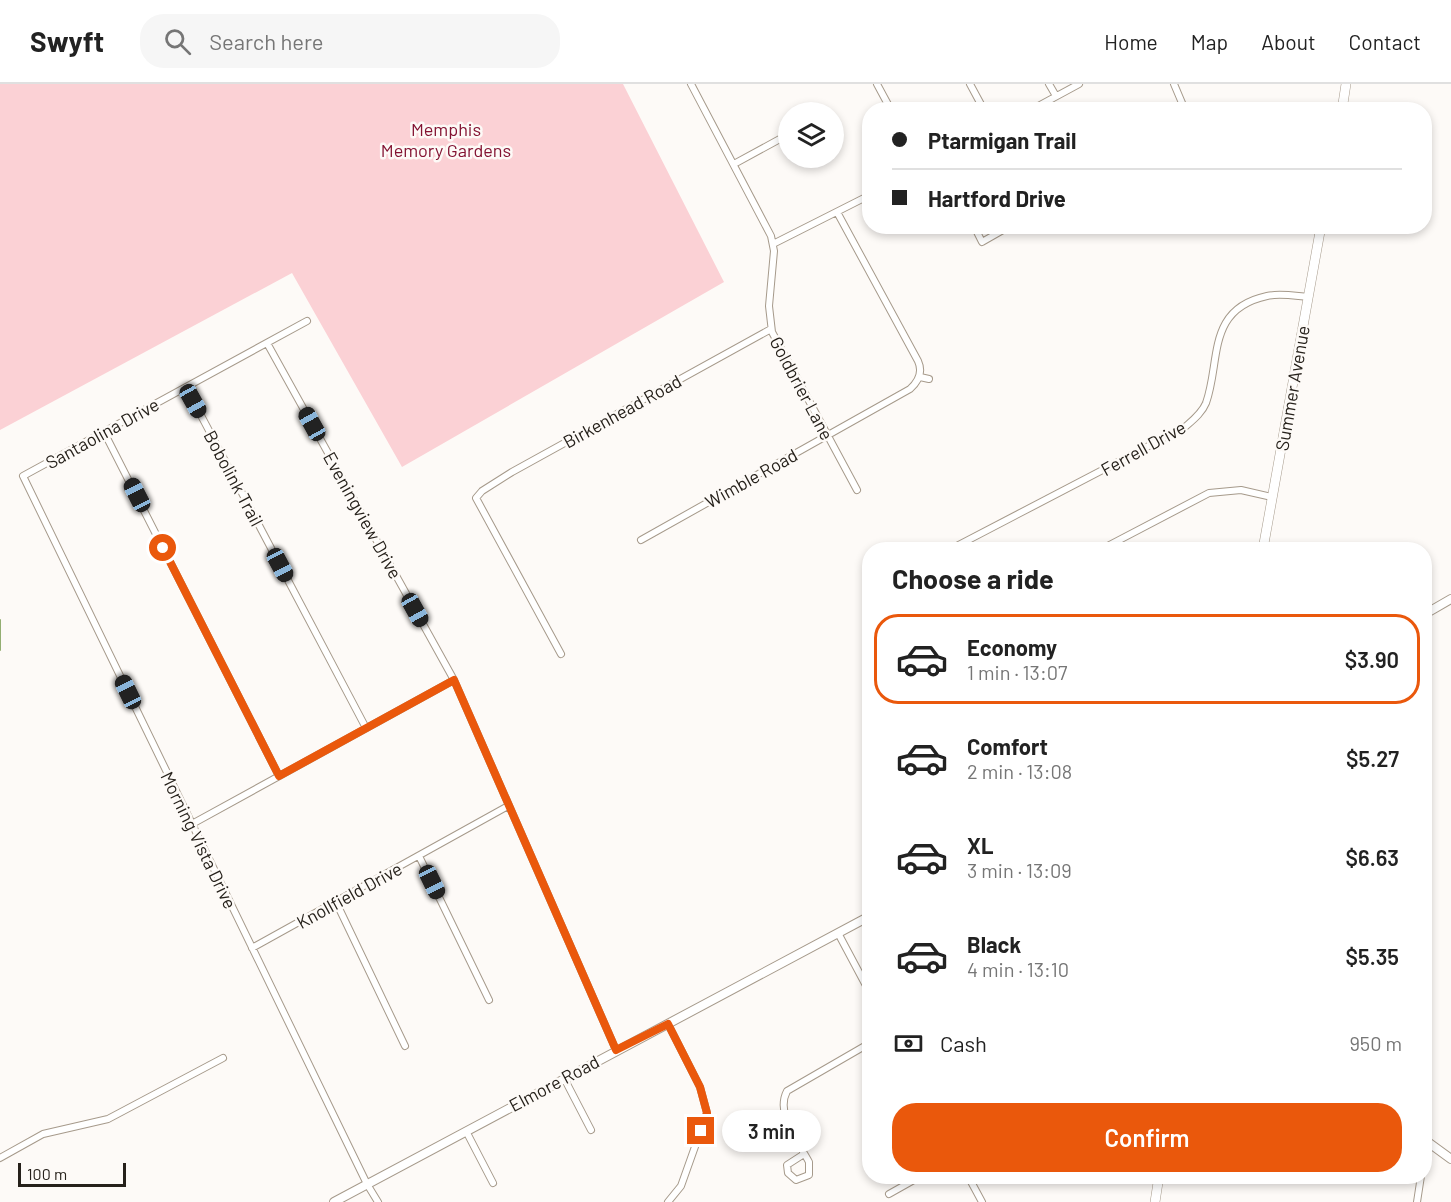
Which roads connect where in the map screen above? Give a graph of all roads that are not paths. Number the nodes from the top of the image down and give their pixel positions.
1 (691, 84) edge
2 (877, 84) edge
3 (970, 84) edge
4 (1049, 84) edge
5 (1079, 84) edge
6 (1174, 84) edge
7 (1346, 84) edge
8 (1056, 96) junction
9 (887, 102) edge
10 (980, 102) edge
11 (1044, 102) edge
12 (1182, 102) edge
13 (1343, 102) edge
14 (778, 141) edge
15 (734, 164) junction
16 (862, 199) edge
17 (837, 212) junction
18 (978, 234) edge
19 (996, 234) edge
20 (1320, 234) edge
21 (773, 244) junction
22 (1308, 297) junction
23 (307, 321) dead end
24 (771, 329) junction
25 (267, 343) junction
26 (920, 377) junction
27 (929, 380) dead end
28 (186, 387) junction
29 (104, 432) junction
30 (827, 436) junction
31 (23, 476) joint
32 (857, 490) dead end
33 (1272, 497) junction
34 (641, 540) dead end
35 (964, 542) edge
36 (1115, 542) edge
37 (1264, 542) edge
38 (1451, 599) edge
39 (1432, 610) edge
40 (561, 654) dead end
41 (454, 680) junction
42 (366, 728) junction
43 (279, 776) junction
44 (508, 806) junction
45 (192, 824) junction
46 (419, 856) junction
47 (336, 902) junction
48 (862, 920) edge
49 (838, 933) junction
50 (252, 948) junction
51 (862, 978) edge
52 (489, 1000) dead end
53 (668, 1024) junction
54 (405, 1046) dead end
55 (862, 1048) edge
56 (616, 1050) junction
57 (223, 1058) dead end
58 (564, 1078) junction
59 (591, 1130) dead end
60 (466, 1131) junction
61 (1432, 1147) edge
62 (804, 1154) junction
63 (0, 1158) edge
64 (1451, 1159) edge
65 (367, 1184) junction
66 (493, 1184) dead end
67 (907, 1184) edge
68 (972, 1184) edge
69 (1158, 1184) edge
70 (1420, 1184) edge
71 (889, 1194) dead end
72 (334, 1202) edge
73 (378, 1202) edge
74 (668, 1202) edge
75 (982, 1202) edge
76 (1155, 1202) edge
77 (1417, 1202) edge

1 - 15 street, Goldbrier Lane
2 - 9 street
3 - 10 street
4 - 8 street
5 - 8 street
6 - 12 street
7 - 13 main road
8 - 11 street
14 - 15 street
15 - 21 street, Goldbrier Lane
16 - 17 street
17 - 21 street
17 - 26 street
18 - 19 street
20 - 22 main road, Summer Avenue
21 - 24 street, Goldbrier Lane
22 - 33 main road, Summer Avenue
22 - 35 street, Ferrell Drive
23 - 25 street, Santaolina Drive
24 - 30 street, Goldbrier Lane
24 - 40 street, Birkenhead Road
25 - 28 street, Santaolina Drive
25 - 41 street, Eveningview Drive
26 - 27 street
26 - 30 street, Wimble Road
28 - 29 street, Santaolina Drive
28 - 42 street, Bobolink Trail
29 - 31 street, Santaolina Drive
29 - 43 street
30 - 32 street, Goldbrier Lane
30 - 34 street, Wimble Road
31 - 45 street, Morning Vista Drive
33 - 36 street
33 - 37 main road, Summer Avenue
38 - 39 street
41 - 42 street
41 - 44 street, Eveningview Drive
42 - 43 street
43 - 45 street
44 - 46 street, Knollfield Drive
44 - 56 street, Eveningview Drive
45 - 50 street, Morning Vista Drive
46 - 47 street, Knollfield Drive
46 - 52 street
47 - 50 street, Knollfield Drive
47 - 54 street
48 - 49 street, Elmore Road
49 - 51 street
49 - 53 street, Elmore Road
50 - 65 street, Morning Vista Drive
53 - 56 street, Elmore Road
53 - 74 street
55 - 62 street
56 - 58 street, Elmore Road
57 - 63 street
58 - 59 street
58 - 60 street, Elmore Road
60 - 65 street, Elmore Road
60 - 66 street
61 - 64 street
62 - 62 street
65 - 72 street, Elmore Road
65 - 73 street, Morning Vista Drive
67 - 71 street
68 - 75 street
69 - 76 main road
70 - 77 street

